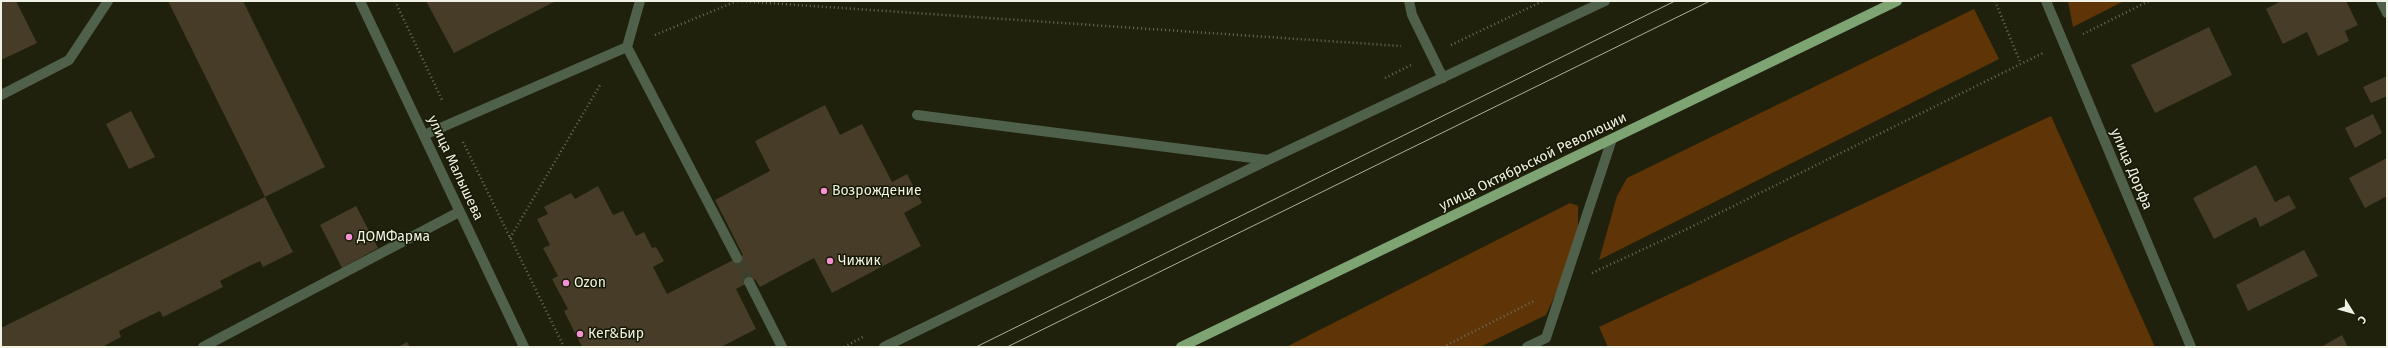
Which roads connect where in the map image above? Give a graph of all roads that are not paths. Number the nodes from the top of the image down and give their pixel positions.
1 (108, 1) edge
2 (360, 1) edge
3 (640, 1) edge
4 (1409, 1) edge
5 (1604, 1) edge
6 (1897, 1) edge
7 (2046, 1) edge
8 (2382, 1) edge
9 (2387, 13) edge
10 (627, 47) junction
11 (1443, 78) junction
12 (1, 95) edge
13 (917, 115) dead end
14 (424, 135) junction
15 (1612, 139) junction
16 (1268, 160) junction
17 (459, 212) junction
18 (737, 258) tunnel mouth
19 (749, 282) tunnel mouth
20 (203, 347) edge
21 (524, 347) edge
22 (782, 347) edge
23 (884, 347) edge
24 (1181, 347) edge
25 (1527, 347) edge
26 (2191, 347) edge

1 - 12 street
2 - 14 street, улица Малышева
3 - 10 street
4 - 11 street
5 - 11 street
6 - 15 main road, улица Октябрьской Революции
7 - 26 street, улица Дорфа
8 - 9 street
10 - 14 street
10 - 18 street
11 - 16 street
13 - 16 street
14 - 17 street, улица Малышева
15 - 24 main road, улица Октябрьской Революции
15 - 25 street
16 - 23 street
17 - 20 street
17 - 21 street, улица Малышева
19 - 22 street

